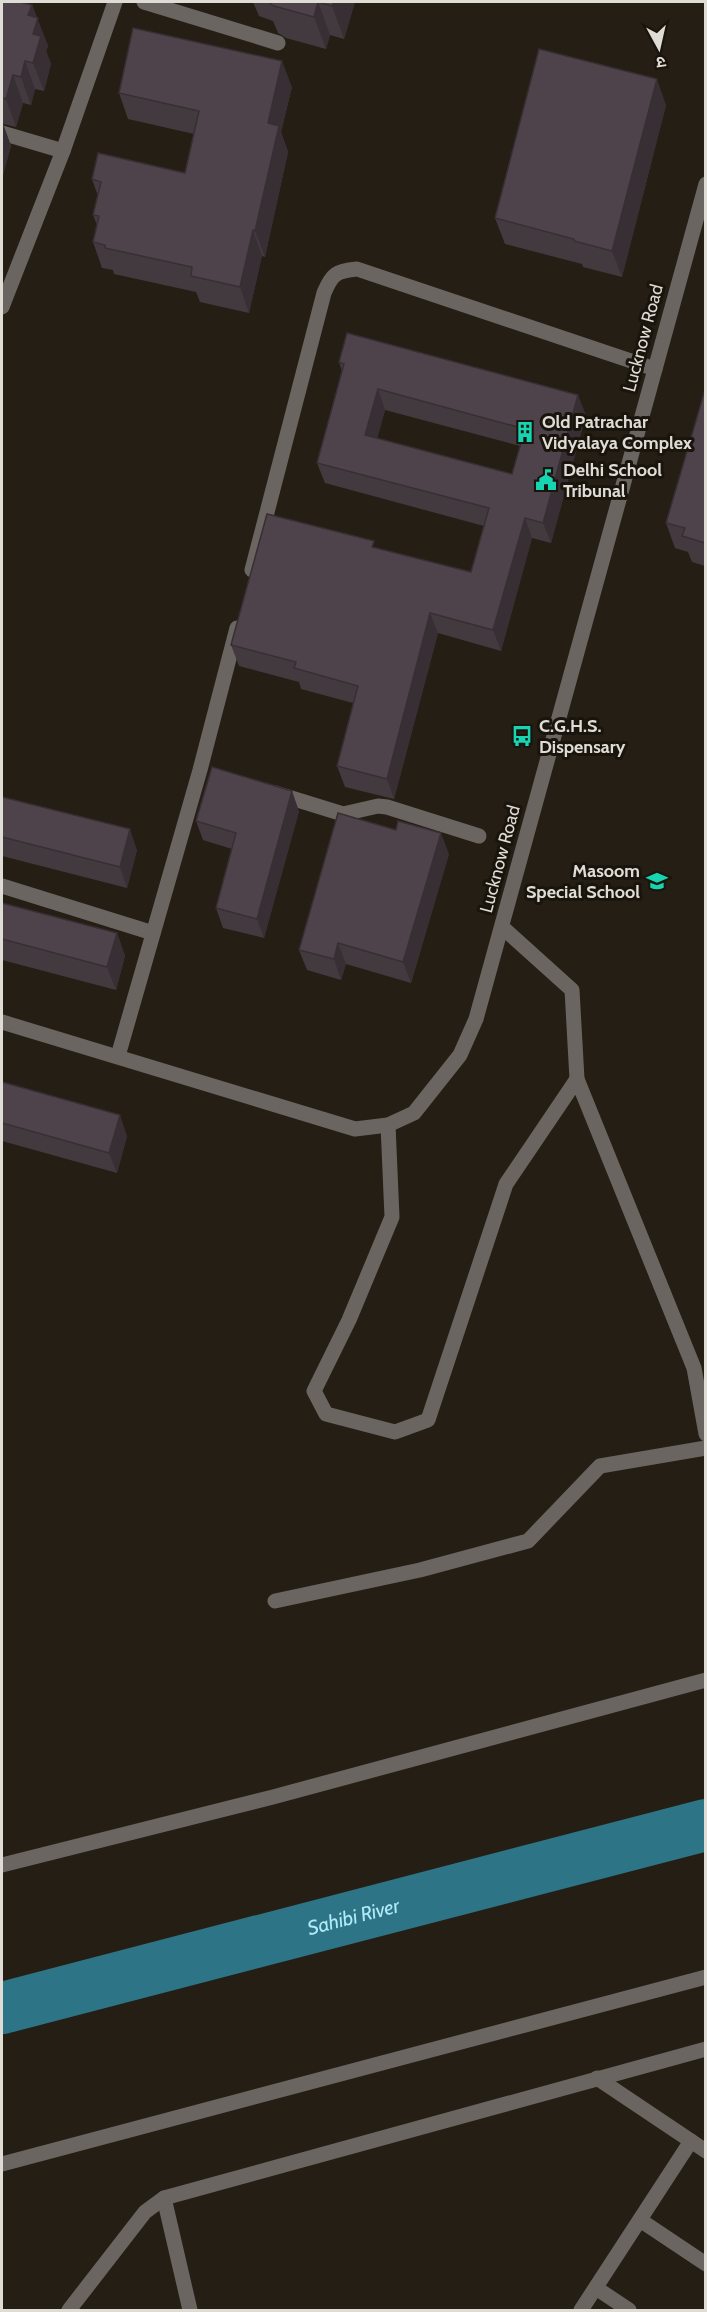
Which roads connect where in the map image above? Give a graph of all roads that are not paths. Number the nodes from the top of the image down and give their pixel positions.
1 (115, 2) edge
2 (144, 2) edge
3 (278, 43) dead end
4 (2, 133) edge
5 (63, 151) junction
6 (705, 184) edge
7 (2, 308) edge
8 (655, 369) junction
9 (248, 586) edge
10 (242, 609) edge
11 (264, 789) edge
12 (480, 836) dead end
13 (2, 886) edge
14 (502, 927) junction
15 (153, 933) junction
16 (2, 1022) edge
17 (118, 1056) junction
18 (577, 1079) junction
19 (388, 1125) junction
20 (700, 1368) edge
21 (705, 1434) edge
22 (705, 1448) edge
23 (275, 1601) dead end
24 (705, 1680) edge
25 (2, 1865) edge
26 (705, 1977) edge
27 (705, 2049) edge
28 (597, 2078) junction
29 (691, 2141) junction
30 (705, 2151) edge
31 (2, 2164) edge
32 (164, 2198) junction
33 (640, 2220) junction
34 (705, 2264) edge
35 (596, 2288) junction
36 (69, 2310) edge
37 (190, 2310) edge
38 (581, 2310) edge
39 (629, 2310) edge

1 - 5 street
2 - 3 street
4 - 5 street
5 - 7 street
6 - 8 street, Lucknow Road
8 - 9 street
8 - 14 street, Lucknow Road
10 - 15 street
11 - 12 street
13 - 15 street
14 - 18 street
14 - 19 street, Lucknow Road
15 - 17 street
16 - 17 street, Lucknow Road
17 - 19 street, Lucknow Road
18 - 19 street
18 - 20 street
20 - 21 street
22 - 23 street
24 - 25 street
26 - 31 street
27 - 28 street
28 - 29 street
28 - 32 street
29 - 30 street
29 - 33 street
32 - 36 street
32 - 37 street
33 - 34 street
33 - 35 street
35 - 38 street
35 - 39 street

